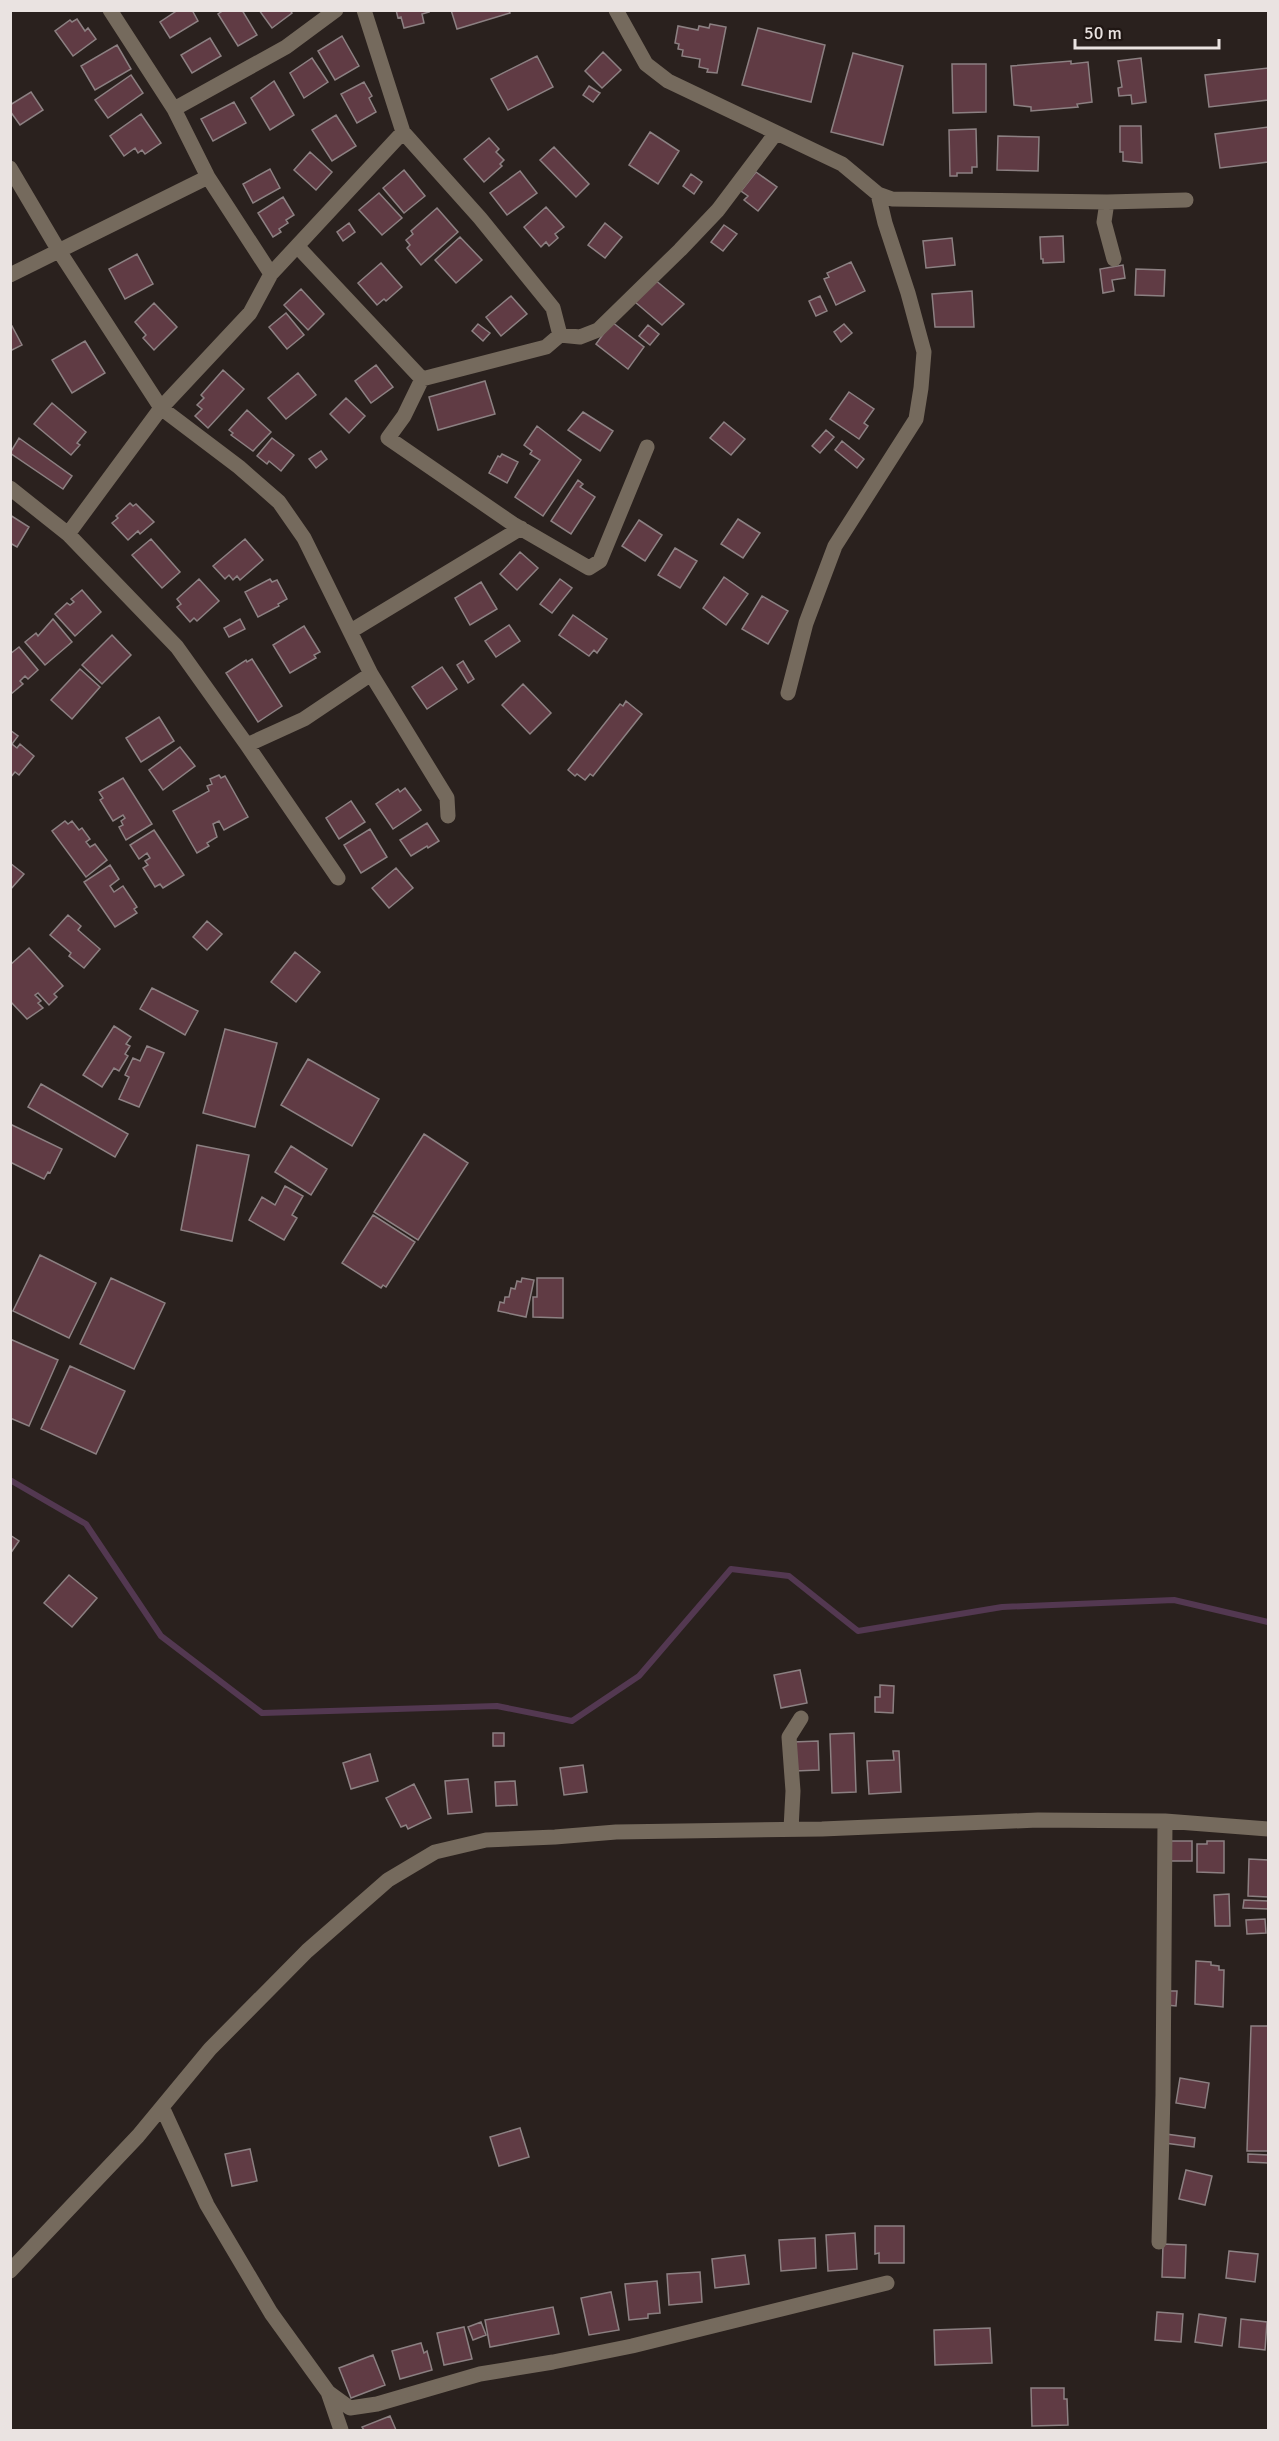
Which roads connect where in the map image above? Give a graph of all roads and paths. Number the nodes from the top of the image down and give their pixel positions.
1 (110, 10) edge
2 (336, 10) edge
3 (364, 10) edge
4 (616, 10) edge
5 (174, 109) junction
6 (404, 132) junction
7 (776, 133) junction
8 (10, 168) edge
9 (208, 177) junction
10 (878, 194) junction
11 (1186, 200) dead end
12 (1107, 202) junction
13 (298, 247) junction
14 (59, 251) junction
15 (1114, 259) dead end
16 (271, 274) junction
17 (10, 275) edge
18 (560, 335) junction
19 (422, 379) junction
20 (161, 408) junction
21 (647, 447) dead end
22 (10, 488) edge
23 (521, 528) junction
24 (68, 534) junction
25 (351, 631) junction
26 (371, 674) junction
27 (788, 693) dead end
28 (247, 745) junction
29 (448, 816) dead end
30 (338, 878) dead end
31 (801, 1718) dead end
32 (1165, 1821) junction
33 (791, 1829) junction
34 (1269, 1829) edge
35 (162, 2107) junction
36 (1159, 2242) dead end
37 (10, 2271) edge
38 (887, 2283) dead end
39 (327, 2392) junction
40 (341, 2430) edge

1 - 5 street
2 - 5 street
3 - 6 street
4 - 7 street
5 - 9 street
6 - 13 street
6 - 18 street
7 - 10 street
7 - 18 street
8 - 14 street
9 - 14 street
9 - 16 street
10 - 12 street
10 - 27 street
11 - 12 street
12 - 15 street
13 - 16 street
13 - 19 street
14 - 17 street
14 - 20 street
16 - 20 street
18 - 19 street
19 - 23 street
20 - 24 street
20 - 25 street
21 - 23 street
22 - 24 street
23 - 25 street
24 - 28 street
25 - 26 street
26 - 28 street
26 - 29 street
28 - 30 street
31 - 33 street
32 - 33 street
32 - 34 street
32 - 36 street
33 - 35 street
35 - 37 street
35 - 39 street
38 - 39 street
39 - 40 street

